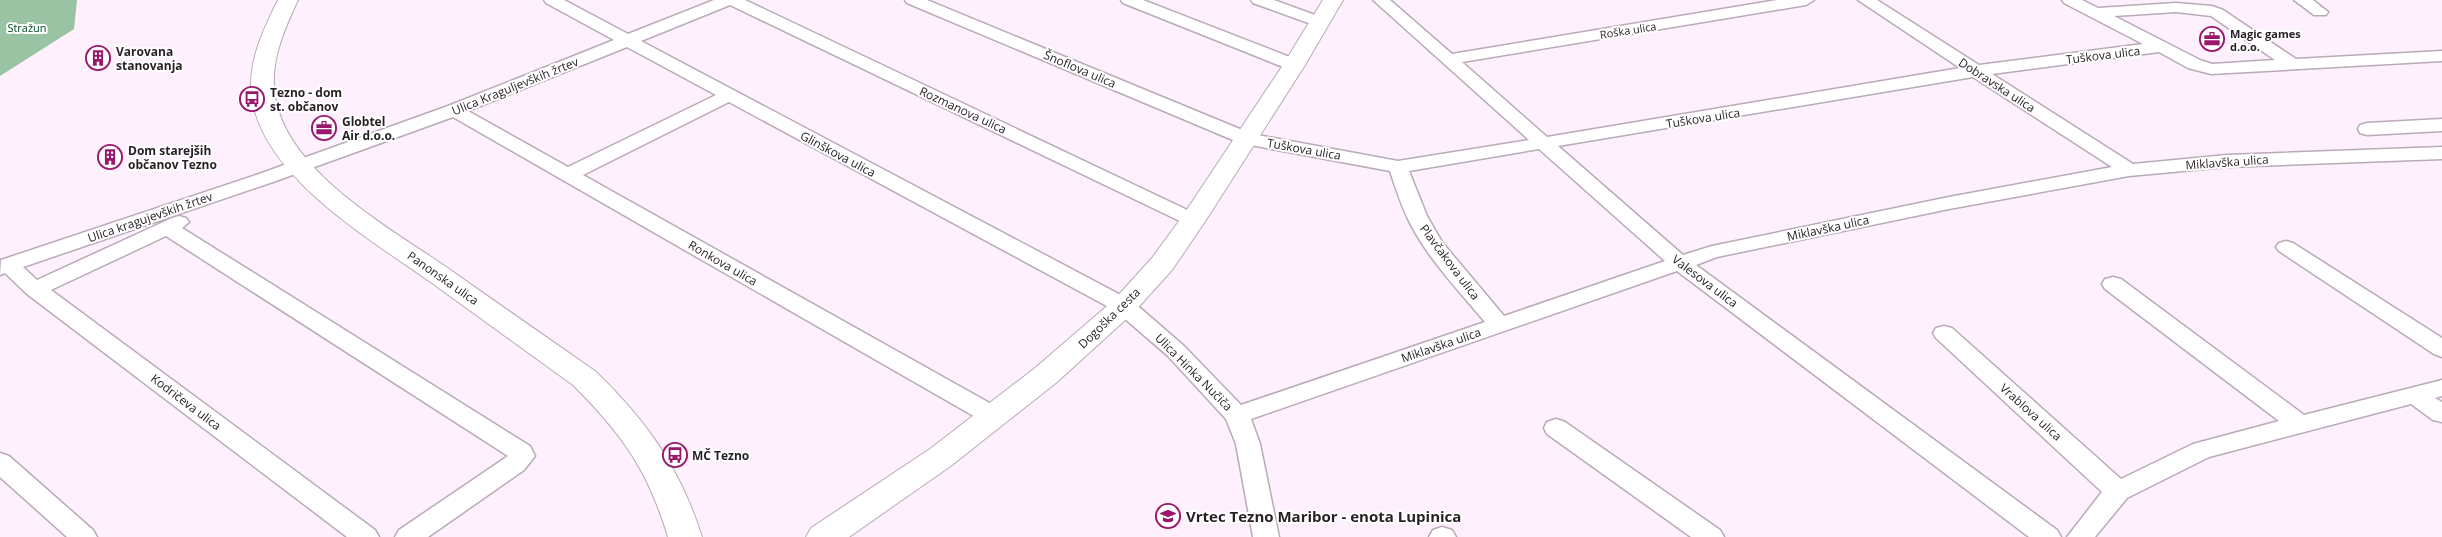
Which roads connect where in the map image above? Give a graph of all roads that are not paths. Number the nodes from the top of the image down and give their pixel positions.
1 (288, 0) edge
2 (552, 0) edge
3 (728, 0) edge
4 (732, 0) edge
5 (913, 0) edge
6 (1129, 0) edge
7 (1259, 0) edge
8 (1333, 0) edge
9 (1381, 0) edge
10 (1806, 0) edge
11 (1866, 0) edge
12 (2070, 0) edge
13 (2302, 0) edge
14 (2320, 12) dead end
15 (2095, 13) junction
16 (1320, 22) junction
17 (628, 41) junction
18 (2161, 48) junction
19 (2442, 56) edge
20 (1450, 59) junction
21 (1294, 65) junction
22 (2294, 65) junction
23 (1975, 71) junction
24 (728, 96) junction
25 (454, 110) junction
26 (2442, 125) edge
27 (2367, 128) dead end
28 (1247, 139) junction
29 (1542, 144) junction
30 (2442, 153) edge
31 (299, 167) junction
32 (1398, 167) junction
33 (2129, 170) junction
34 (567, 175) junction
35 (206, 198) junction
36 (1193, 220) junction
37 (167, 228) junction
38 (2286, 247) dead end
39 (1679, 262) junction
40 (4, 266) edge
41 (2113, 284) dead end
42 (35, 289) junction
43 (1124, 306) junction
44 (1500, 325) junction
45 (1944, 333) dead end
46 (2442, 349) edge
47 (2442, 388) edge
48 (2414, 395) junction
49 (2442, 414) edge
50 (1237, 415) junction
51 (993, 416) junction
52 (2301, 425) junction
53 (1556, 428) dead end
54 (0, 462) edge
55 (2118, 491) junction
56 (84, 537) edge
57 (366, 537) edge
58 (408, 537) edge
59 (685, 537) edge
60 (823, 537) edge
61 (1266, 537) edge
62 (1710, 537) edge
63 (2048, 537) edge
64 (2080, 537) edge

1 - 31 street, Panonska ulica
2 - 17 street, Glinškova ulica
3 - 17 street, Ulica Kraguljevških žrtev
4 - 36 street, Rozmanova ulica
5 - 28 street, Šnoflova ulica
6 - 21 street
7 - 16 street
8 - 16 street, Dogoška cesta
9 - 20 street, Valesova ulica
10 - 20 street, Roška ulica
11 - 23 street, Dobravska ulica
12 - 15 street
13 - 14 street
15 - 18 street
15 - 22 street
16 - 21 street, Dogoška cesta
17 - 24 street, Glinškova ulica
17 - 25 street, Ulica Kraguljevških žrtev
18 - 22 street
18 - 23 street, Tuškova ulica
19 - 22 street
20 - 29 street, Valesova ulica
21 - 28 street, Dogoška cesta
23 - 29 street, Tuškova ulica
23 - 33 street, Dobravska ulica
24 - 34 street
24 - 43 street, Glinškova ulica
25 - 31 street, Ulica Kraguljevških žrtev
25 - 34 street, Ronkova ulica
26 - 27 street
28 - 32 street, Tuškova ulica
28 - 36 street, Dogoška cesta
29 - 32 street, Tuškova ulica
29 - 39 street, Valesova ulica
30 - 33 street, Miklavška ulica
31 - 35 street, Ulica kragujevških žrtev
31 - 59 street, Panonska ulica
32 - 44 street, Plavčakova ulica
33 - 39 street, Miklavška ulica
34 - 51 street, Ronkova ulica
35 - 37 street
35 - 40 street, Ulica kragujevških žrtev
36 - 43 street, Dogoška cesta
37 - 42 street
37 - 58 street
38 - 46 street
39 - 44 street, Miklavška ulica
39 - 63 street, Valesova ulica
40 - 42 street, Kodričeva ulica
41 - 52 street
42 - 57 street, Kodričeva ulica
43 - 50 street, Ulica Hinka Nučiča
43 - 51 street, Dogoška cesta
44 - 50 street, Miklavška ulica
45 - 55 street, Vrablova ulica
47 - 48 street
48 - 49 street
48 - 52 street
50 - 61 street, Ulica Hinka Nučiča
51 - 60 street, Dogoška cesta
52 - 55 street
53 - 62 street
54 - 56 street
55 - 64 street

